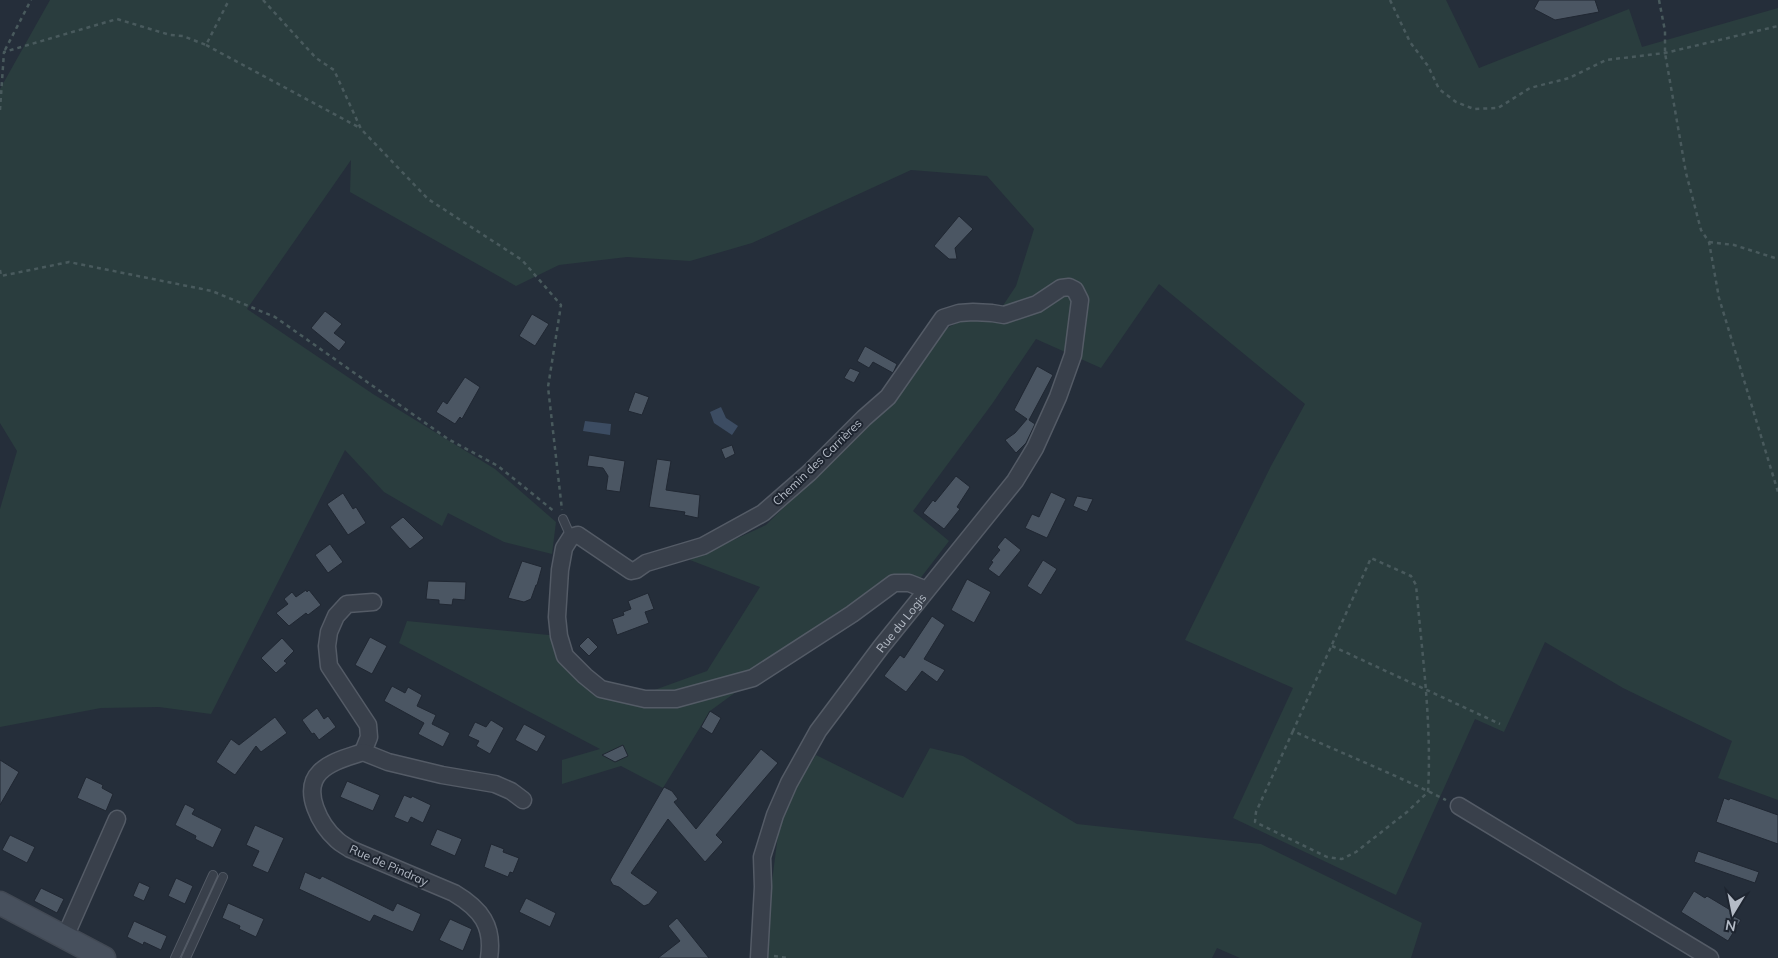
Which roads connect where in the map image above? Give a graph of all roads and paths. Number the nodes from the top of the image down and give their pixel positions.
1 (31, 0) edge
2 (229, 0) edge
3 (263, 0) edge
4 (1390, 0) edge
5 (1659, 0) edge
6 (1778, 26) edge
7 (206, 45) junction
8 (4, 52) junction
9 (1665, 53) junction
10 (0, 61) edge
11 (0, 110) edge
12 (361, 129) junction
13 (1709, 242) junction
14 (1778, 260) edge
15 (0, 270) edge
16 (1080, 300) joint
17 (1778, 492) edge
18 (563, 519) junction
19 (570, 537) junction
20 (927, 590) junction
21 (373, 602) dead end
22 (1332, 646) junction
23 (1425, 689) junction
24 (1500, 724) dead end
25 (1293, 731) junction
26 (362, 752) junction
27 (1428, 792) junction
28 (523, 800) dead end
29 (1459, 806) joint
30 (117, 819) dead end
31 (213, 875) dead end
32 (223, 877) dead end
33 (0, 903) edge
34 (66, 938) junction
35 (104, 958) edge
36 (175, 958) edge
37 (186, 958) edge
38 (489, 958) edge
39 (759, 958) edge
40 (1710, 958) edge

1 - 8 path
2 - 7 path
3 - 12 path
4 - 9 path
5 - 9 path
6 - 9 path
7 - 8 path
7 - 12 path
8 - 10 path
8 - 11 path
9 - 13 path
12 - 18 path
13 - 14 path
13 - 17 path
15 - 18 path
16 - 19 street, Chemin des Carrières
16 - 20 street, Rue du Logis
18 - 19 lane
19 - 20 street
20 - 39 street, Rue du Logis
21 - 26 street
22 - 23 path
22 - 23 path
22 - 25 path
23 - 24 path
23 - 27 path
25 - 27 path
25 - 27 path
26 - 28 street
26 - 38 street, Rue de Pindray
27 - 29 path
29 - 40 street
30 - 34 street
31 - 36 lane
32 - 37 lane
33 - 34 street
34 - 35 street

